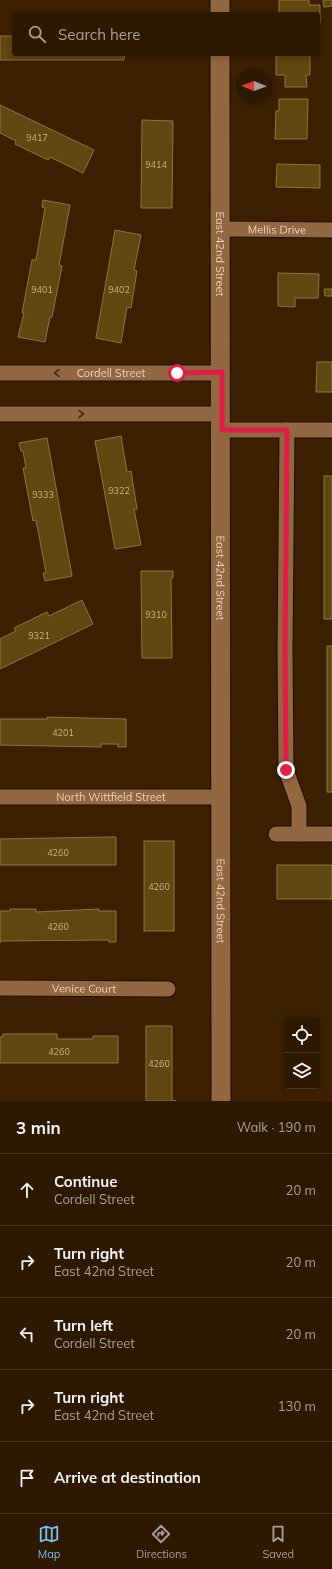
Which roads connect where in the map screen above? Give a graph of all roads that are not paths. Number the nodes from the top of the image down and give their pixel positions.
1 (220, 0) edge
2 (220, 12) edge
3 (220, 56) edge
4 (221, 229) junction
5 (332, 230) edge
6 (222, 372) junction
7 (0, 373) edge
8 (0, 414) edge
9 (222, 422) junction
10 (287, 430) junction
11 (332, 430) edge
12 (0, 796) edge
13 (221, 797) junction
14 (276, 834) dead end
15 (299, 834) junction
16 (332, 834) edge
17 (0, 988) edge
18 (168, 989) dead end
19 (221, 1101) edge

1 - 2 street
3 - 4 street, East 42nd Street
4 - 5 street, Mellis Drive
4 - 6 street, East 42nd Street
6 -> 7 street, Cordell Street
6 - 9 street, East 42nd Street
8 -> 9 street
9 - 10 street
9 - 13 street, East 42nd Street
10 - 11 street
10 - 15 street
12 - 13 street, North Wittfield Street
13 - 19 street, East 42nd Street
14 - 15 street
15 - 16 street
17 - 18 street, Venice Court

